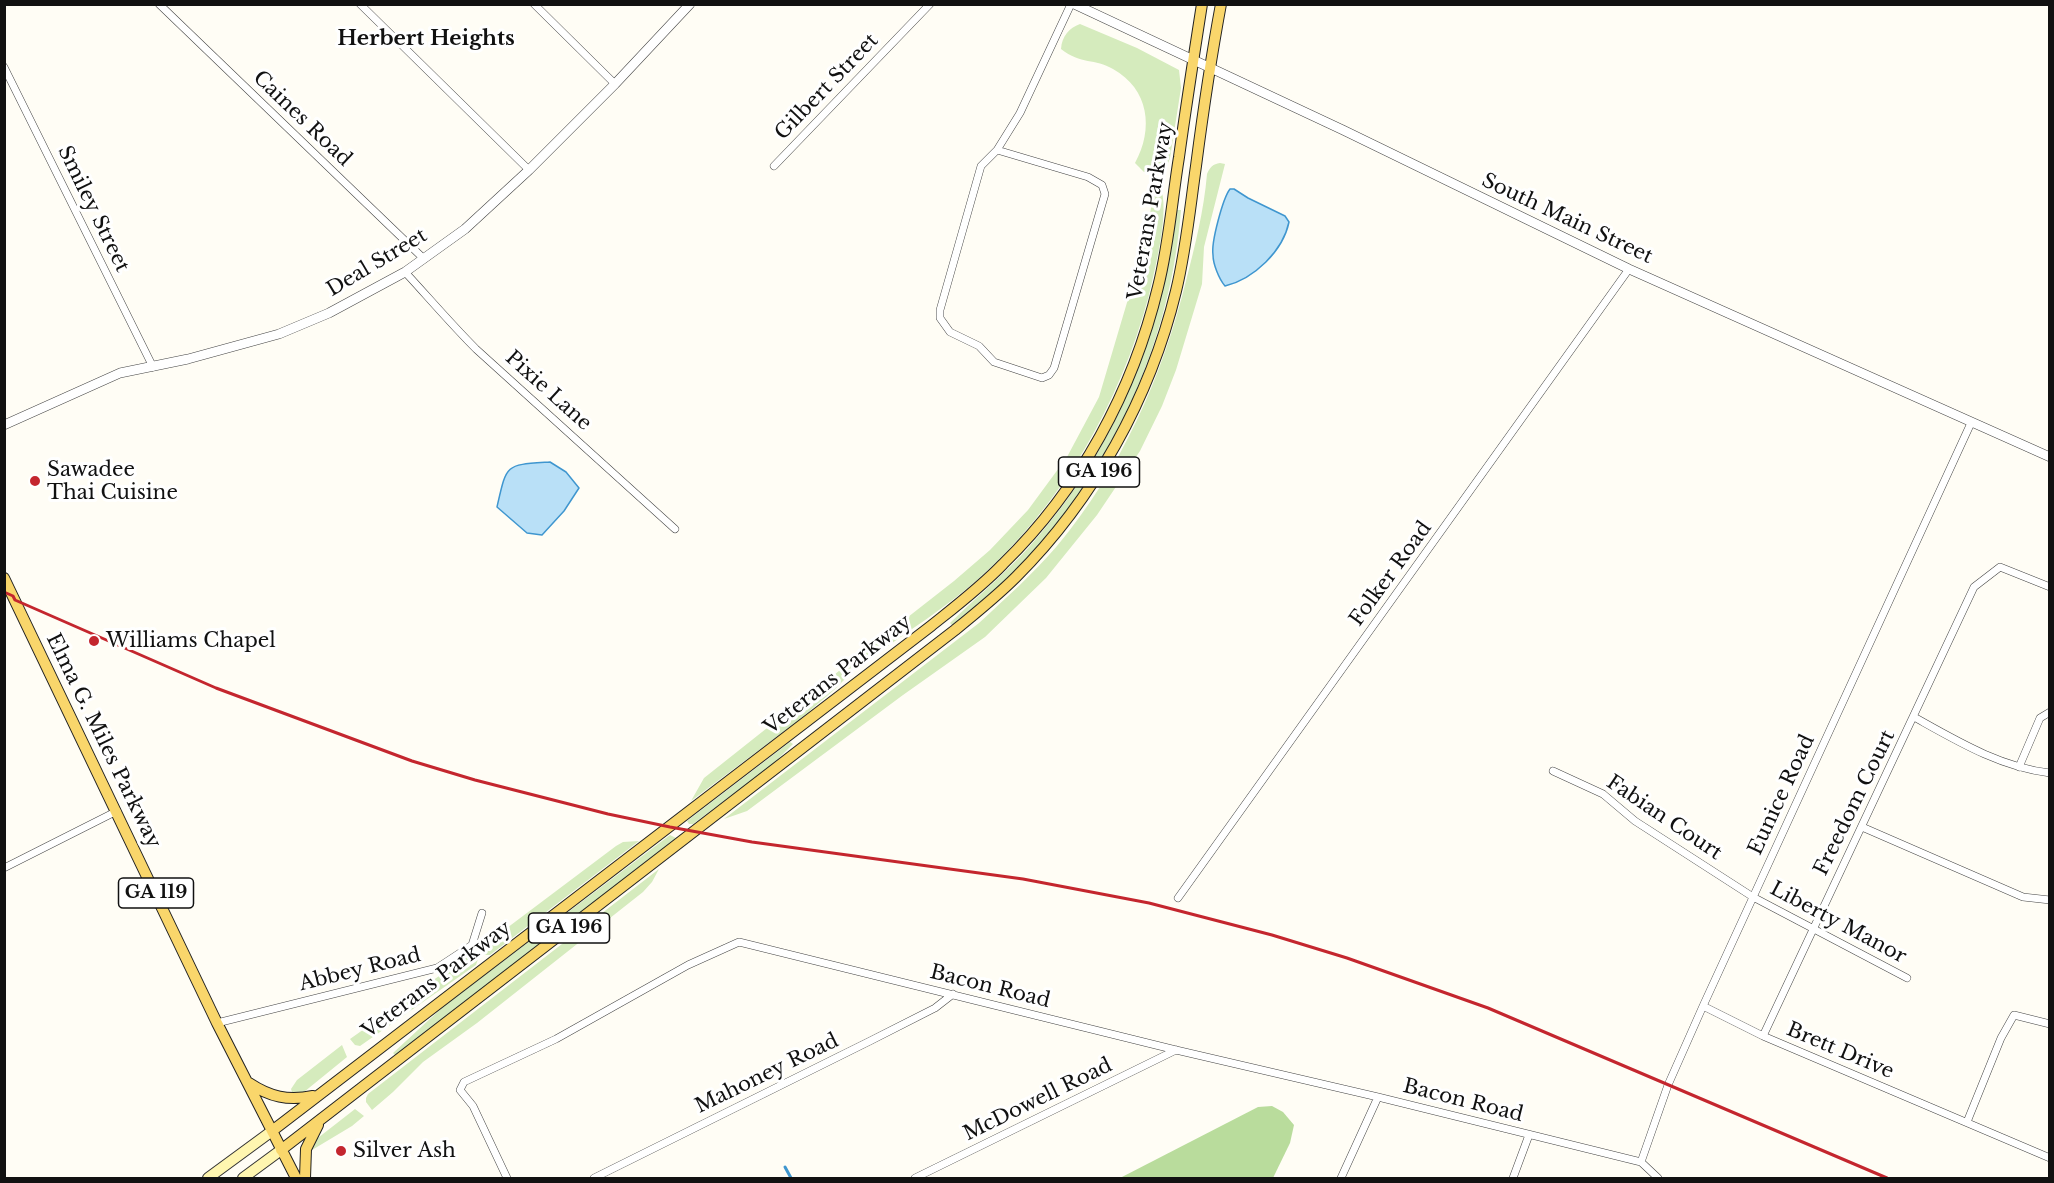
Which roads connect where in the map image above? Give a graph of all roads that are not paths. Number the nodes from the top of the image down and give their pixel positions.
1 (159, 4) edge
2 (360, 4) edge
3 (534, 4) edge
4 (690, 4) edge
5 (930, 4) edge
6 (1072, 4) edge
7 (1202, 4) edge
8 (1221, 4) edge
9 (1193, 60) junction
10 (4, 67) edge
11 (1209, 68) junction
12 (615, 84) junction
13 (997, 150) junction
14 (774, 166) dead end
15 (529, 170) junction
16 (423, 258) junction
17 (1629, 269) junction
18 (405, 272) junction
19 (153, 367) junction
20 (1971, 423) junction
21 (4, 425) edge
22 (2049, 457) edge
23 (675, 529) dead end
24 (4, 578) edge
25 (2049, 587) edge
26 (2049, 712) edge
27 (1914, 717) junction
28 (2019, 767) junction
29 (1553, 771) dead end
30 (2049, 773) edge
31 (117, 811) junction
32 (1862, 827) junction
33 (4, 868) edge
34 (1753, 897) junction
35 (1178, 898) dead end
36 (2049, 900) edge
37 (482, 913) dead end
38 (1812, 928) junction
39 (1907, 978) dead end
40 (953, 994) junction
41 (1703, 1006) junction
42 (217, 1023) junction
43 (2049, 1024) edge
44 (1763, 1036) junction
45 (1176, 1050) junction
46 (247, 1082) junction
47 (317, 1096) junction
48 (1378, 1097) junction
49 (324, 1117) junction
50 (1967, 1122) junction
51 (272, 1131) junction
52 (1529, 1135) junction
53 (281, 1150) junction
54 (2049, 1158) edge
55 (1641, 1162) junction
56 (208, 1179) edge
57 (243, 1179) edge
58 (296, 1179) edge
59 (305, 1179) edge
60 (507, 1179) edge
61 (594, 1179) edge
62 (915, 1179) edge
63 (1341, 1179) edge
64 (1513, 1179) edge
65 (1658, 1179) edge

1 - 16 street, Caines Road
2 - 15 street
3 - 12 street
4 - 12 street, Deal Street
5 - 14 street, Gilbert Street
6 - 9 street, South Main Street
6 - 13 street
7 - 9 main road, Veterans Parkway / GA 196
8 - 11 main road, Veterans Parkway / GA 196
9 - 11 street, South Main Street
9 - 47 main road, Veterans Parkway / GA 196
10 - 19 street, Smiley Street
11 - 17 street, South Main Street
11 - 49 main road, Veterans Parkway / GA 196
12 - 15 street, Deal Street
13 - 13 street
15 - 16 street, Deal Street
16 - 18 street, Deal Street
17 - 20 street, South Main Street
17 - 35 street, Folker Road
18 - 19 street, Deal Street
18 - 23 street, Pixie Lane
19 - 21 street, Deal Street
20 - 22 street, South Main Street
20 - 34 street, Eunice Road
24 - 31 main road, Elma G. Miles Parkway / GA 119
25 - 27 street, Freedom Court
26 - 28 street
27 - 28 street
27 - 32 street, Freedom Court
28 - 30 street
29 - 34 street, Fabian Court
31 - 33 street
31 - 42 main road, Elma G. Miles Parkway / GA 119
32 - 36 street
32 - 38 street, Freedom Court
34 - 38 street, Liberty Manor
34 - 41 street, Eunice Road
37 - 42 street, Abbey Road
38 - 39 street, Liberty Manor
38 - 44 street, Freedom Court
40 - 45 street, Bacon Road
40 - 60 street, Bacon Road
40 - 61 street, Mahoney Road
41 - 44 street, Brett Drive
41 - 55 street, Eunice Road
42 - 46 main road, Elma G. Miles Parkway / GA 119
43 - 50 street
44 - 50 street, Brett Drive
45 - 48 street, Bacon Road
45 - 62 street, McDowell Road
46 - 47 main road
46 - 51 main road, Elma G. Miles Parkway / GA 119
47 - 51 main road, Veterans Parkway / GA 196
48 - 52 street, Bacon Road
48 - 63 street
49 - 53 main road, Veterans Parkway
49 - 59 main road, GA 196
50 - 54 street, Brett Drive
51 - 53 main road, Elma G. Miles Parkway / GA 119
51 - 56 main road, Veterans Parkway
52 - 55 street, Bacon Road
52 - 64 street
53 - 57 main road, Veterans Parkway
53 - 58 main road, Elma G. Miles Parkway / GA 119
55 - 65 street

